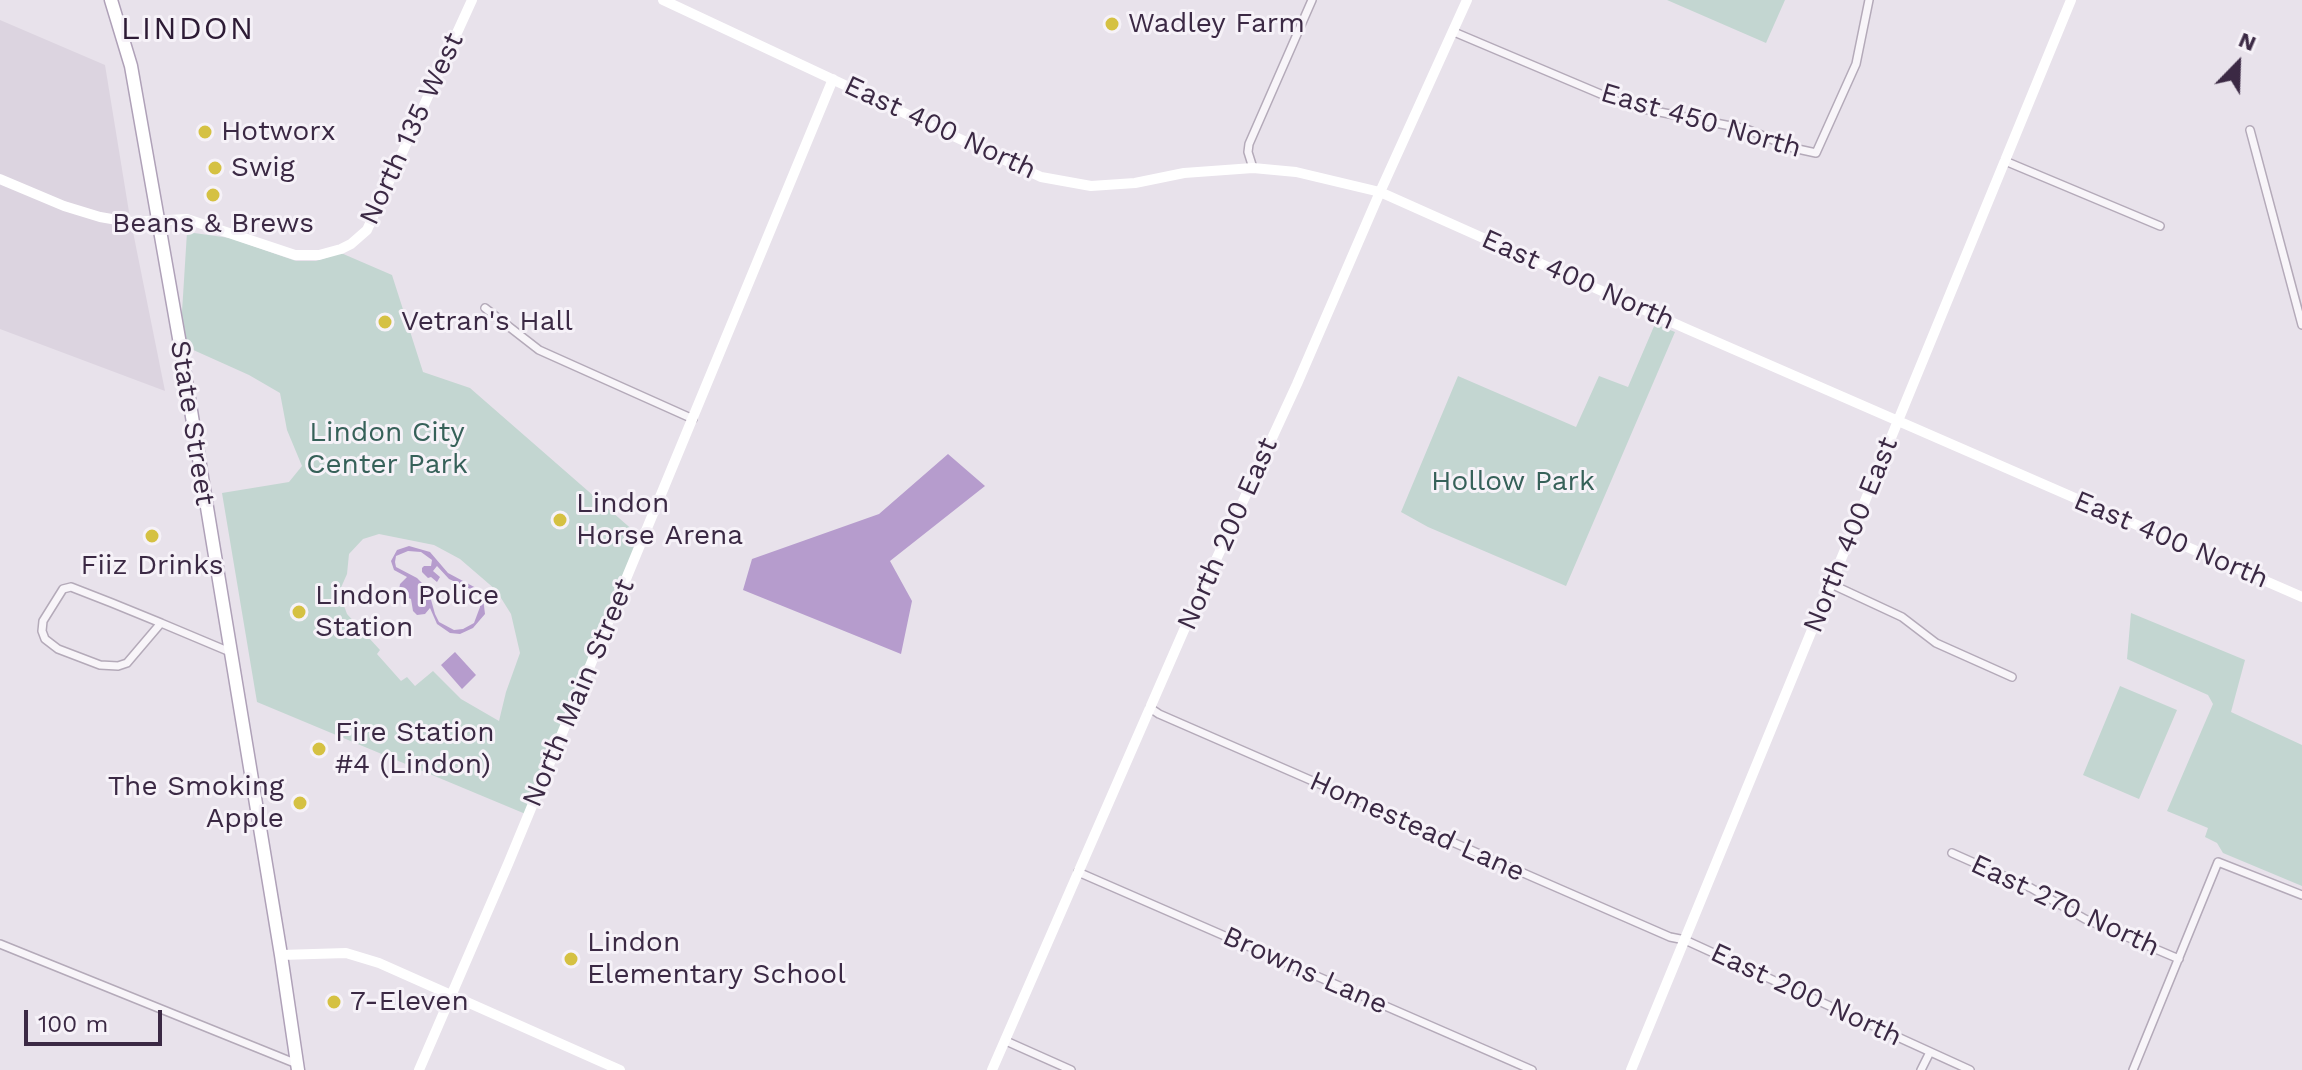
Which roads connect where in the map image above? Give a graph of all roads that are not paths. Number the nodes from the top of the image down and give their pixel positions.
1 (111, 0) edge
2 (472, 0) edge
3 (663, 0) edge
4 (1312, 0) edge
5 (1467, 0) edge
6 (1869, 0) edge
7 (2071, 0) edge
8 (1454, 32) junction
9 (833, 79) junction
10 (2250, 130) dead end
11 (2005, 161) junction
12 (1253, 168) junction
13 (0, 179) edge
14 (1380, 192) junction
15 (156, 219) junction
16 (2160, 226) dead end
17 (485, 308) dead end
18 (2302, 325) edge
19 (693, 419) junction
20 (1897, 421) junction
21 (1831, 584) junction
22 (2302, 597) edge
23 (161, 623) junction
24 (230, 652) junction
25 (2012, 677) dead end
26 (1150, 708) junction
27 (1952, 853) dead end
28 (1078, 872) junction
29 (2302, 895) edge
30 (1685, 940) junction
31 (0, 944) edge
32 (281, 955) junction
33 (2179, 959) junction
34 (451, 996) junction
35 (1006, 1041) junction
36 (1930, 1052) junction
37 (297, 1067) edge
38 (419, 1070) edge
39 (620, 1070) edge
40 (992, 1070) edge
41 (1071, 1070) edge
42 (1532, 1070) edge
43 (1631, 1070) edge
44 (1921, 1070) edge
45 (1970, 1070) edge
46 (2133, 1070) edge

1 - 15 main road, State Street
2 - 15 street, North 135 West
3 - 9 street, East 400 North
4 - 12 street
5 - 8 street, North 200 East
6 - 8 street, East 450 North
7 - 11 street, North 400 East
8 - 14 street, North 200 East
9 - 12 street, East 400 North
9 - 19 street, North Main Street
10 - 18 street
11 - 16 street
11 - 20 street, North 400 East
12 - 14 street, East 400 North
13 - 15 street
14 - 20 street, East 400 North
14 - 26 street, North 200 East
15 - 24 main road, State Street
17 - 19 street
19 - 34 street, North Main Street
20 - 21 street, North 400 East
20 - 22 street, East 400 North
21 - 25 street
21 - 30 street, North 400 East
23 - 23 street
23 - 24 street
24 - 32 main road, State Street
26 - 28 street, North 200 East
26 - 30 street, Homestead Lane
27 - 33 street, East 270 North
28 - 35 street, North 200 East
28 - 42 street, Browns Lane
29 - 33 street
30 - 36 street, East 200 North
30 - 43 street, North 400 East
31 - 37 street
32 - 34 street
32 - 37 main road
33 - 46 street
34 - 38 street, North Main Street
34 - 39 street
35 - 40 street, North 200 East
35 - 41 street
36 - 44 street
36 - 45 street, East 200 North

